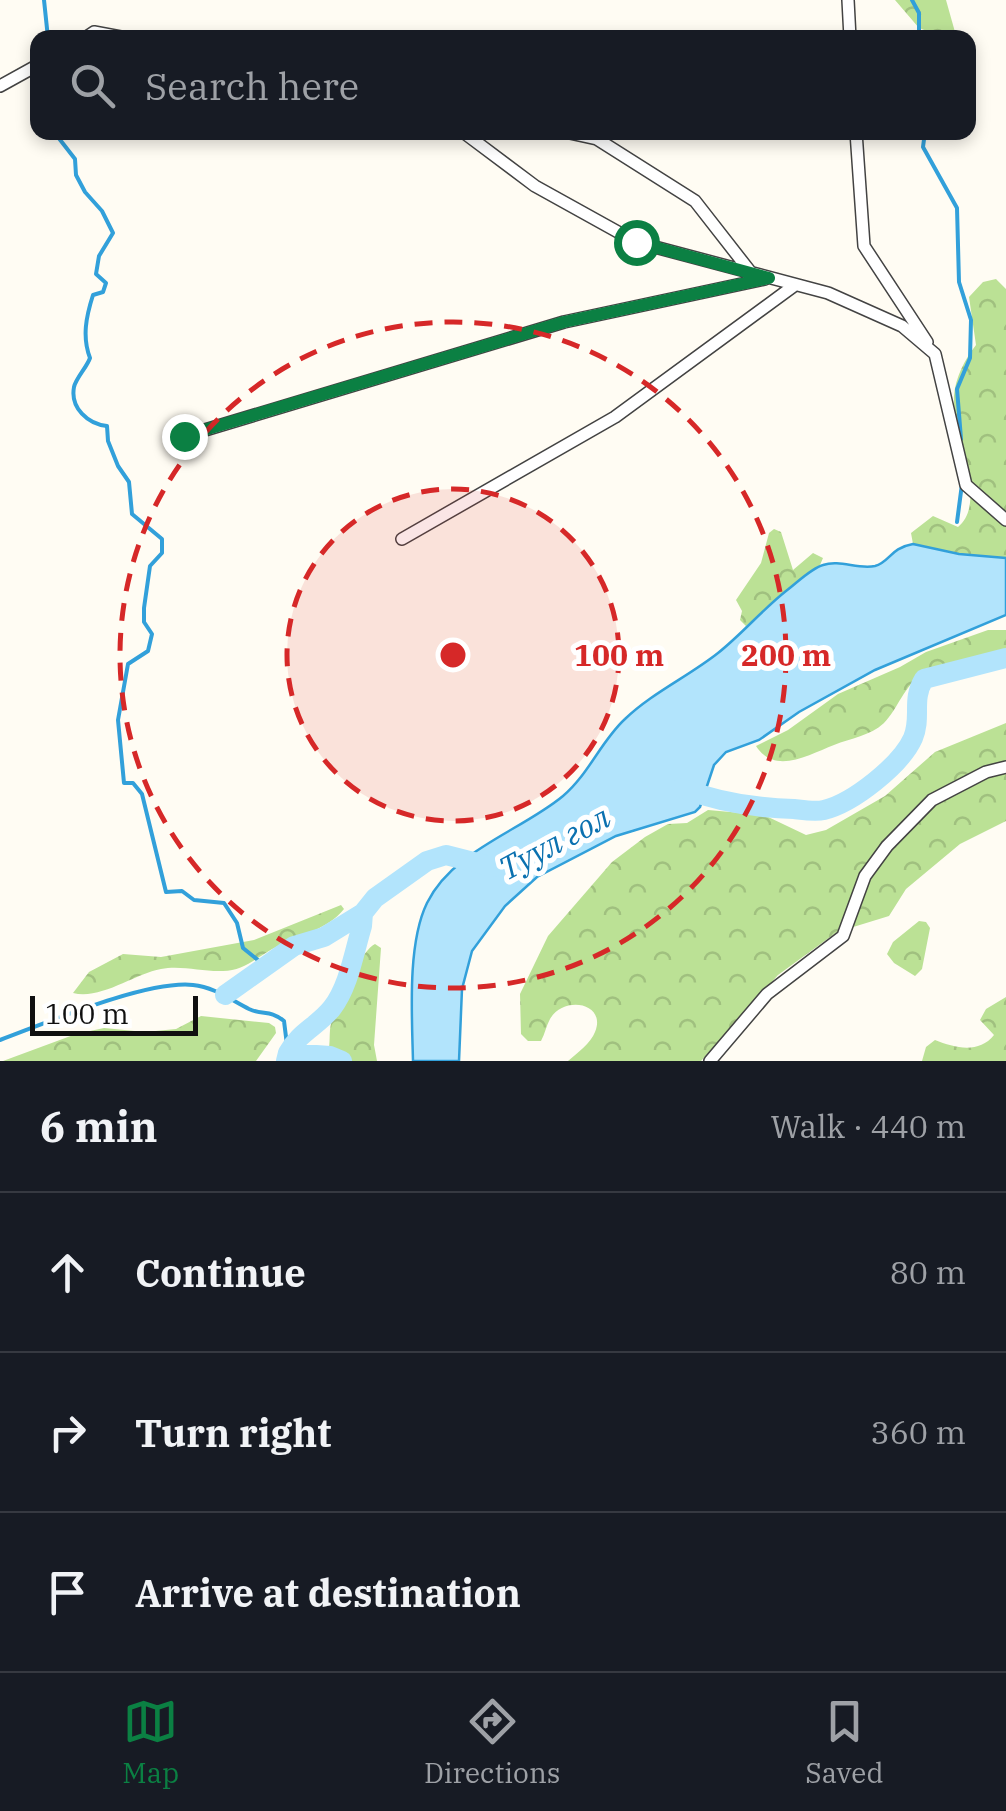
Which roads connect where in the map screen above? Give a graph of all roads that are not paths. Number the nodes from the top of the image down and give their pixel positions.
1 (848, 0) edge
2 (850, 30) edge
3 (30, 69) edge
4 (0, 86) edge
5 (474, 140) edge
6 (597, 140) edge
7 (857, 140) edge
8 (752, 274) junction
9 (769, 278) junction
10 (795, 285) junction
11 (935, 354) junction
12 (184, 436) dead end
13 (1006, 520) edge
14 (402, 539) dead end
15 (1006, 767) edge
16 (710, 1061) edge

1 - 2 street
3 - 4 street
5 - 8 street
6 - 8 street
7 - 11 street
8 - 9 street
9 - 10 street
9 - 12 street
10 - 11 street
10 - 14 street
11 - 13 street
15 - 16 street

